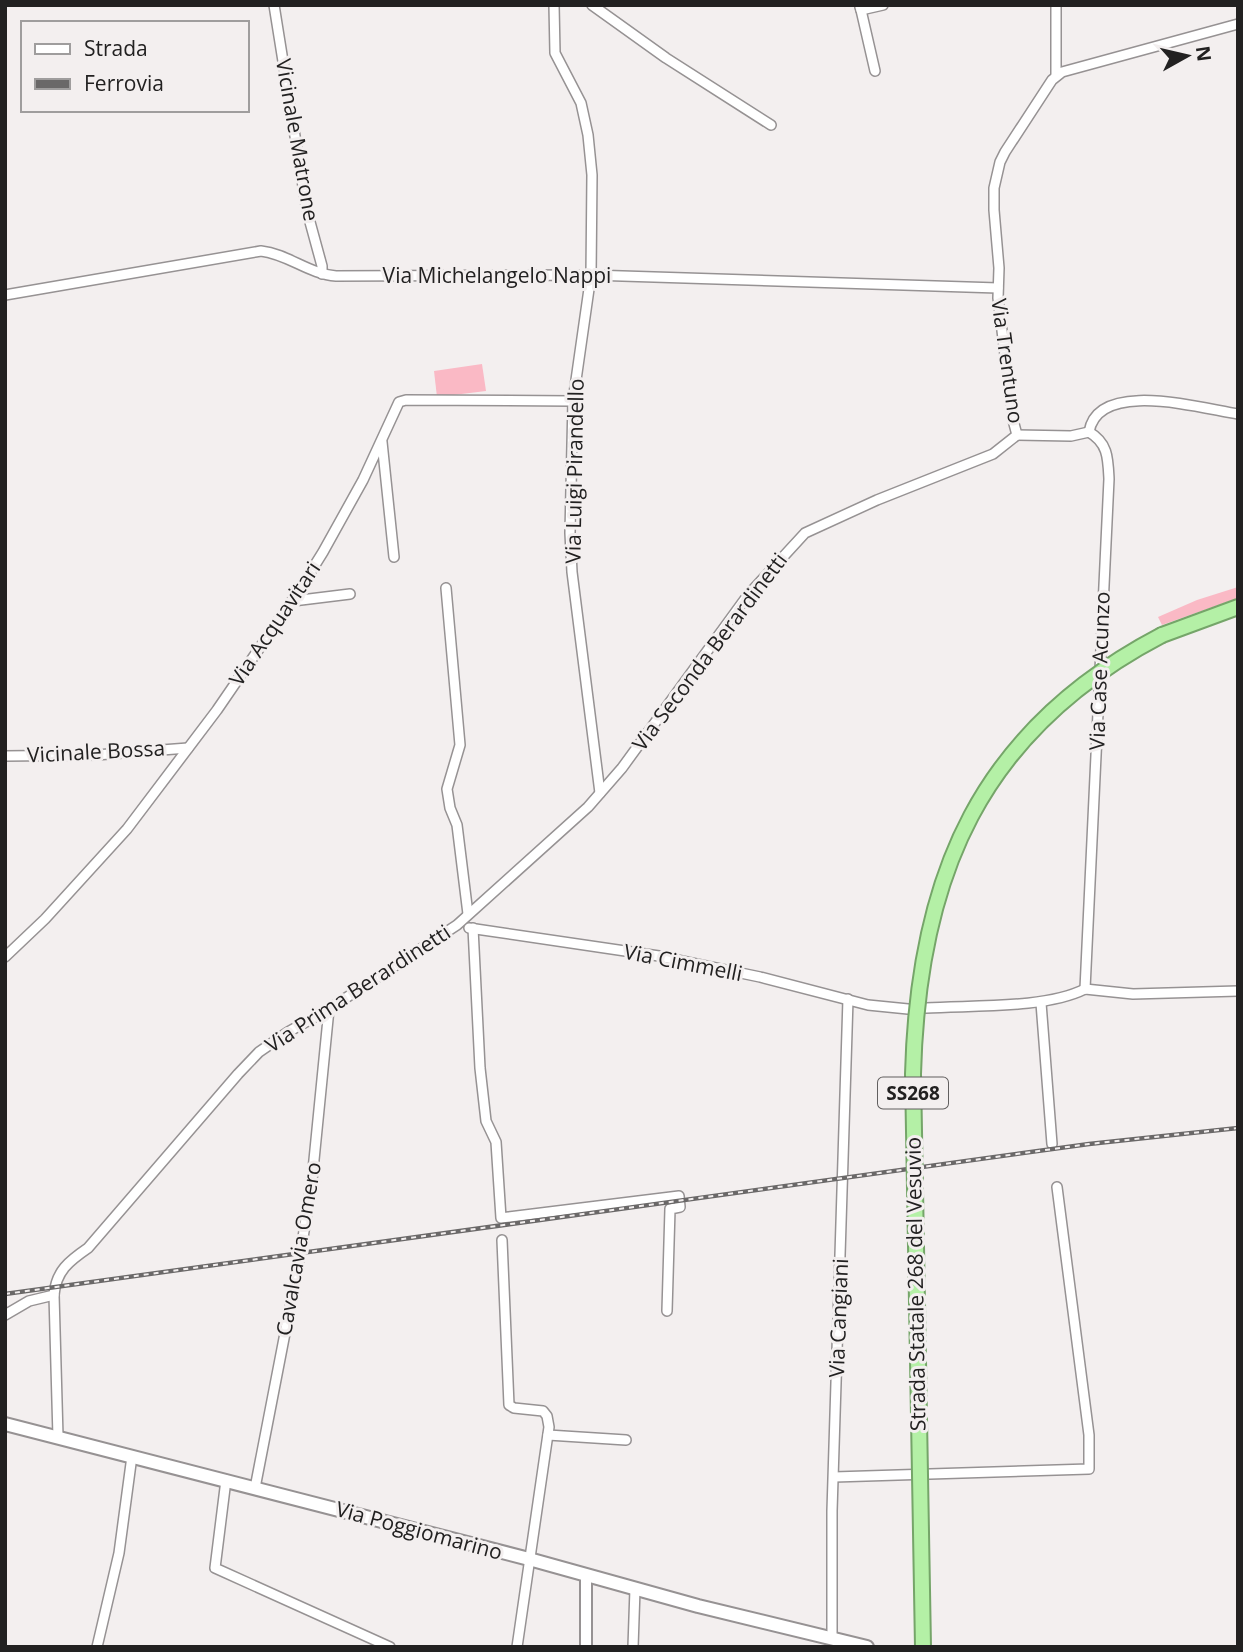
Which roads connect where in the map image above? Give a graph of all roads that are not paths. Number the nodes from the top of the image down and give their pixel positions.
1 (274, 5) edge
2 (554, 5) edge
3 (592, 5) edge
4 (883, 5) edge
5 (1056, 5) edge
6 (861, 7) edge
7 (1238, 24) edge
8 (875, 71) dead end
9 (1056, 76) junction
10 (771, 125) dead end
11 (321, 274) junction
12 (591, 275) junction
13 (998, 288) junction
14 (5, 295) edge
15 (573, 401) junction
16 (1238, 414) edge
17 (1089, 432) junction
18 (1017, 435) junction
19 (382, 442) junction
20 (394, 556) dead end
21 (446, 589) dead end
22 (350, 594) dead end
23 (293, 601) junction
24 (1238, 607) edge
25 (188, 748) junction
26 (5, 756) edge
27 (600, 793) junction
28 (468, 914) junction
29 (457, 925) junction
30 (472, 929) junction
31 (5, 957) edge
32 (1085, 989) junction
33 (1238, 991) edge
34 (848, 999) junction
35 (1041, 1003) junction
36 (926, 1008) dead end
37 (329, 1009) junction
38 (908, 1009) dead end
39 (1052, 1144) dead end
40 (1058, 1187) dead end
41 (502, 1240) dead end
42 (54, 1295) junction
43 (667, 1311) dead end
44 (5, 1315) edge
45 (5, 1424) edge
46 (548, 1435) junction
47 (58, 1437) junction
48 (626, 1440) dead end
49 (132, 1455) junction
50 (834, 1477) junction
51 (226, 1480) junction
52 (255, 1488) junction
53 (528, 1559) junction
54 (586, 1575) junction
55 (635, 1589) junction
56 (832, 1638) junction
57 (97, 1647) edge
58 (390, 1647) edge
59 (517, 1647) edge
60 (586, 1647) edge
61 (633, 1647) edge
62 (867, 1647) edge
63 (923, 1647) edge

1 - 11 street, Vicinale Matrone
2 - 12 street, Via Luigi Pirandello
3 - 10 street
4 - 6 street
5 - 9 street
6 - 8 street
7 - 9 street
9 - 13 street, Via Trentuno
11 - 12 street, Via Michelangelo Nappi
11 - 14 street, Via Michelangelo Nappi
12 - 13 street, Via Michelangelo Nappi
12 - 15 street, Via Luigi Pirandello
13 - 18 street, Via Trentuno
15 - 19 street, Via Acquavitari
15 - 27 street, Via Luigi Pirandello
16 - 17 street
17 - 18 street
17 - 32 street, Via Case Acunzo
18 - 27 street, Via Seconda Berardinetti
19 - 20 street
19 - 23 street, Via Acquavitari
21 - 28 street
22 - 23 street
23 - 25 street, Via Acquavitari
24 - 63 highway, Strada Statale 268 del Vesuvio / SS268, bridge
25 - 26 street, Vicinale Bossa
25 - 31 street, Via Acquavitari
27 - 28 street, Via Prima Berardinetti
28 - 29 street, Via Prima Berardinetti
29 - 30 street, Via Cimmelli
29 - 37 street, Via Prima Berardinetti
30 - 34 street, Via Cimmelli
30 - 43 street
32 - 33 street
32 - 35 street
34 - 38 street, Via Cimmelli
34 - 50 street, Via Cangiani
35 - 36 street
35 - 39 street
37 - 42 street, Via Prima Berardinetti
37 - 52 street, Cavalcavia Omero, bridge
40 - 50 street
41 - 46 street
42 - 44 street
42 - 47 street, Via Prima Berardinetti
45 - 47 main road, Via Poggiomarino
46 - 48 street
46 - 53 street
47 - 49 main road, Via Poggiomarino
49 - 51 main road, Via Poggiomarino
49 - 57 street
50 - 56 street, Via Cangiani
51 - 52 main road, Via Poggiomarino
51 - 58 street
52 - 53 main road, Via Poggiomarino
53 - 54 main road, Via Poggiomarino
53 - 59 street
54 - 55 main road, Via Poggiomarino
54 - 60 street
55 - 56 main road, Via Poggiomarino
55 - 61 street
56 - 62 main road, Via Poggiomarino

